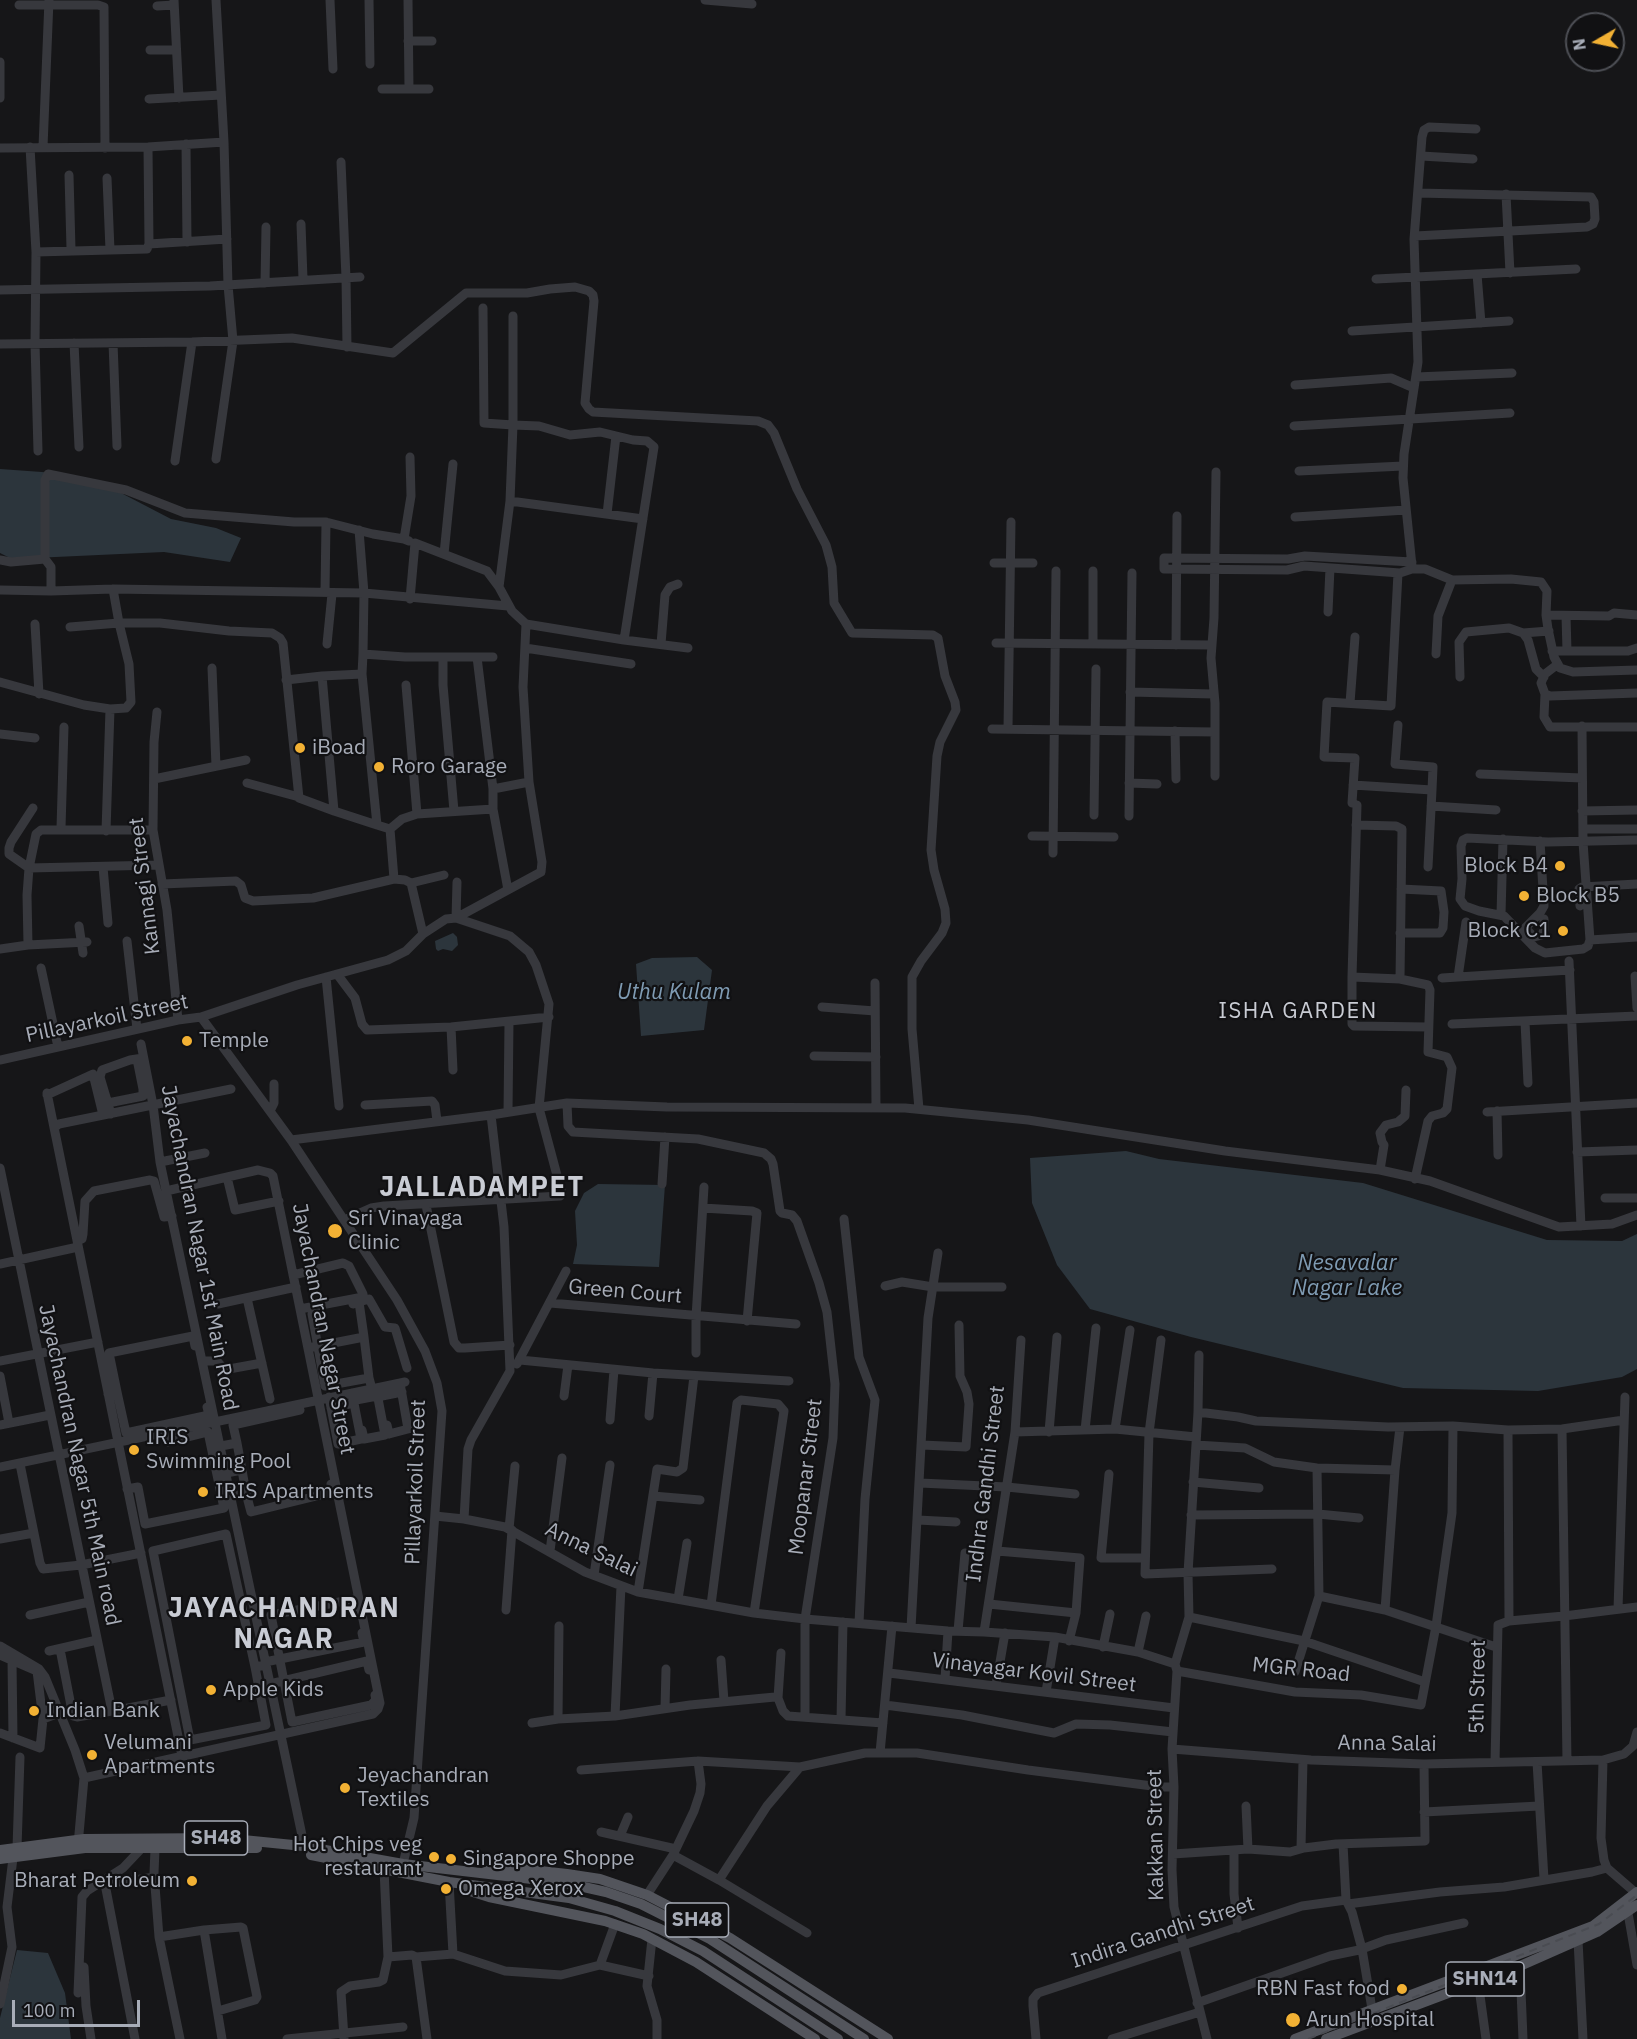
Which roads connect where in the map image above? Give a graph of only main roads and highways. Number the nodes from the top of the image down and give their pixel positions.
1 (237, 1843) junction
2 (78, 1844) junction
3 (0, 1850) edge
4 (15, 1853) junction
5 (0, 1860) edge
6 (482, 1874) junction
7 (465, 1884) junction
8 (1636, 1893) edge
9 (1637, 1905) edge
10 (815, 2039) edge
11 (838, 2039) edge
12 (864, 2039) edge
13 (888, 2039) edge
14 (1295, 2039) edge
15 (1326, 2039) edge

1 - 2 main road, SH48
1 - 2 main road, SH48
1 - 6 main road, SH48
1 - 7 main road, SH48
2 - 4 main road, SH48
3 - 4 main road, SH48
4 - 5 main road, SH48
6 - 12 main road
6 - 13 main road, SH48
7 - 10 main road, SH48
7 - 11 main road
8 - 14 main road, SHN14
9 - 15 main road, SHN14

